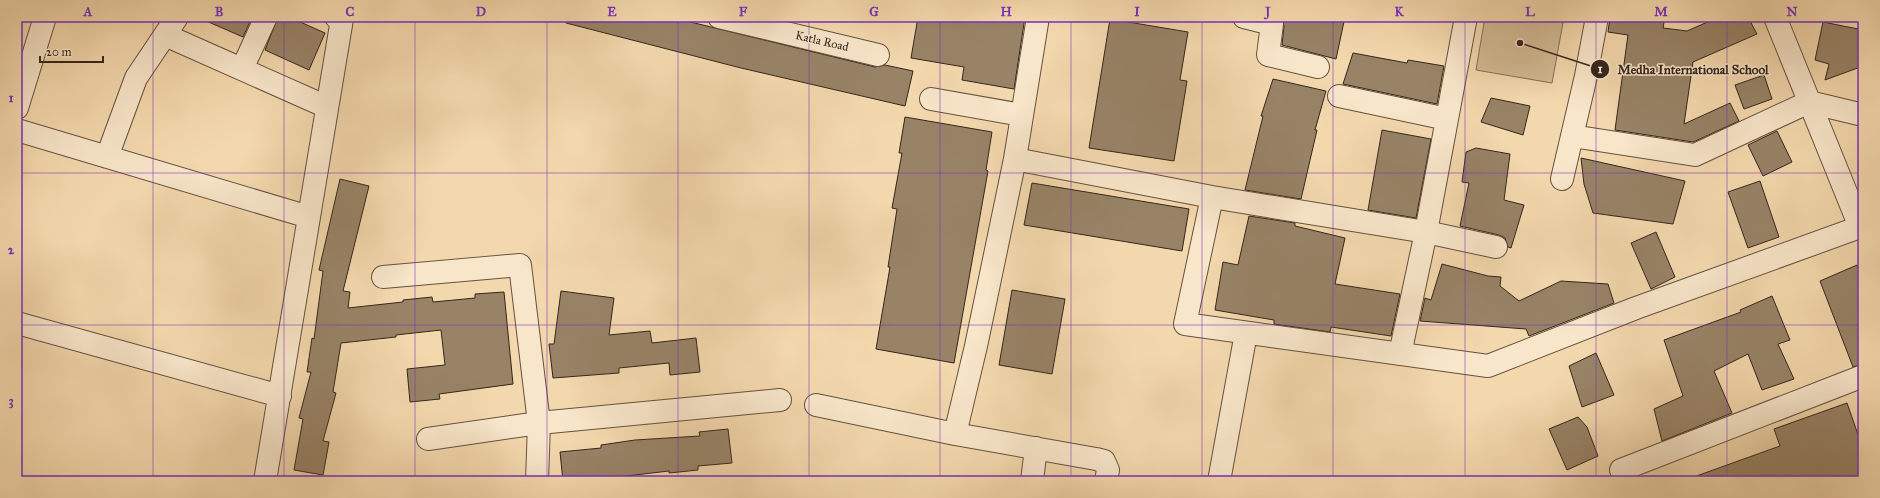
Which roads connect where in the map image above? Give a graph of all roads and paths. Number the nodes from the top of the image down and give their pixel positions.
1 (45, 17) edge
2 (177, 17) edge
3 (266, 17) edge
4 (336, 17) edge
5 (719, 17) edge
6 (1038, 17) edge
7 (1244, 17) edge
8 (1466, 17) edge
9 (1596, 17) edge
10 (1775, 17) edge
11 (165, 35) junction
12 (878, 54) dead end
13 (1318, 67) dead end
14 (242, 69) junction
15 (1339, 96) dead end
16 (931, 99) dead end
17 (1809, 102) junction
18 (327, 107) junction
19 (17, 108) edge
20 (1022, 115) junction
21 (1863, 115) edge
22 (1447, 119) junction
23 (17, 130) edge
24 (1572, 136) junction
25 (107, 157) junction
26 (1015, 159) junction
27 (1562, 179) dead end
28 (1212, 197) junction
29 (309, 217) junction
30 (1862, 229) edge
31 (1426, 232) junction
32 (1496, 247) dead end
33 (383, 277) dead end
34 (17, 323) edge
35 (1246, 332) junction
36 (1400, 354) junction
37 (1863, 376) edge
38 (280, 396) junction
39 (780, 400) dead end
40 (816, 405) dead end
41 (539, 423) junction
42 (955, 434) junction
43 (428, 439) dead end
44 (1036, 448) junction
45 (270, 480) edge
46 (1623, 480) edge
47 (537, 481) edge
48 (1032, 481) edge
49 (1106, 481) edge
50 (1219, 481) edge

1 - 19 street
2 - 11 street
3 - 14 street
4 - 18 street
5 - 12 street, Katla Road
6 - 20 street
7 - 13 street
8 - 22 street
9 - 24 street
10 - 17 street
11 - 14 street
11 - 25 street
14 - 18 street
15 - 22 street
16 - 20 street
17 - 21 street
17 - 24 street
17 - 30 street
18 - 29 street
20 - 26 street
22 - 31 street
23 - 25 street
24 - 27 street
25 - 29 street
26 - 28 street
26 - 42 street
28 - 31 street
28 - 35 street
29 - 38 street
30 - 36 street
31 - 32 street
31 - 36 street
33 - 41 street
34 - 38 street
35 - 36 street
35 - 50 street
37 - 46 street
38 - 45 street
39 - 41 street
40 - 42 street
41 - 43 street
41 - 47 street
42 - 44 street
44 - 48 street
44 - 49 street

